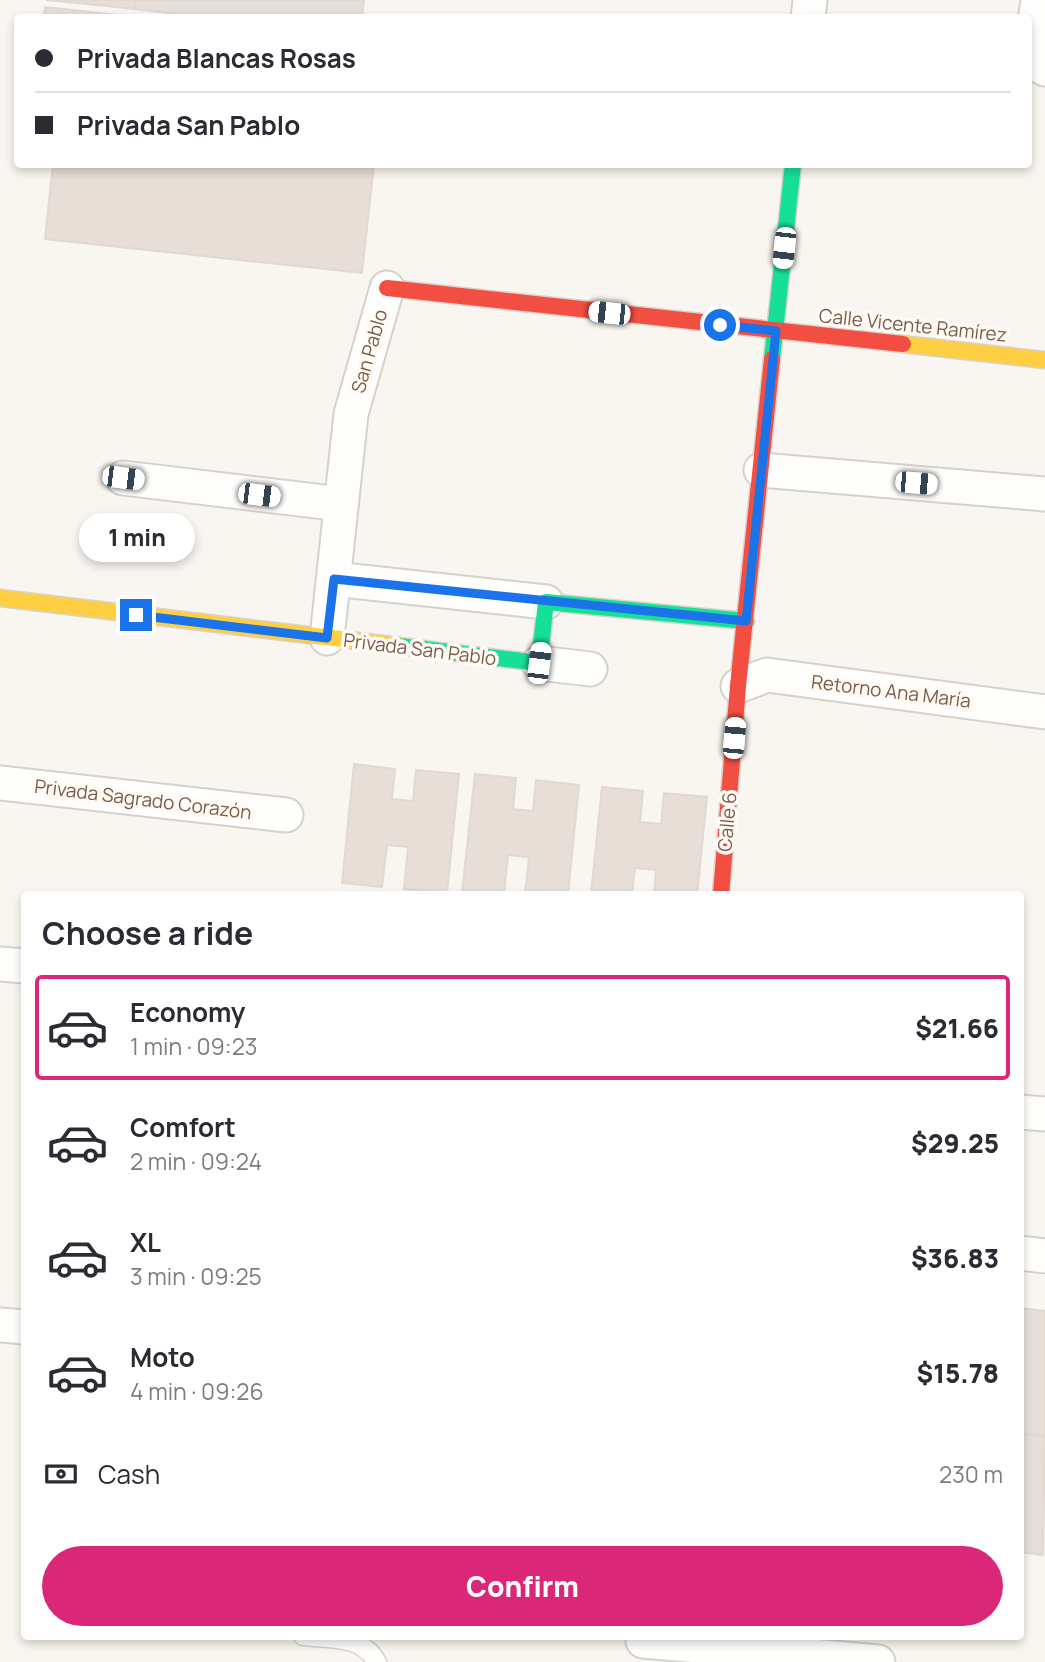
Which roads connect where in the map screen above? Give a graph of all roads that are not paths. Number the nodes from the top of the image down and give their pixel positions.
1 (1038, 0) edge
2 (1045, 69) edge
3 (793, 168) edge
4 (387, 288) joint
5 (776, 331) junction
6 (1045, 360) edge
7 (761, 470) junction
8 (123, 478) dead end
9 (1045, 494) edge
10 (341, 504) junction
11 (334, 579) junction
12 (0, 598) edge
13 (547, 603) junction
14 (746, 621) junction
15 (327, 638) junction
16 (539, 663) junction
17 (590, 669) dead end
18 (738, 685) junction
19 (1045, 712) edge
20 (0, 782) edge
21 (286, 816) dead end
22 (721, 891) edge
23 (0, 964) edge
24 (21, 966) edge
25 (1024, 1112) edge
26 (1045, 1114) edge
27 (1024, 1253) edge
28 (1045, 1256) edge
29 (0, 1325) edge
30 (21, 1327) edge
31 (345, 1640) edge
32 (642, 1646) edge
33 (377, 1662) edge
34 (878, 1662) edge

1 - 2 street
3 - 5 street, Calle 6
4 - 5 street, Calle Vicente Ramírez
4 - 10 street, San Pablo
5 - 6 street, Calle Vicente Ramírez
5 - 7 street, Calle 6
7 - 9 street
7 - 14 street, Calle 6
8 - 10 street
10 - 11 street
11 - 13 street
11 - 15 street
12 - 15 street, Privada San Pablo
13 - 14 street
13 - 16 street
14 - 18 street, Calle 6
15 - 16 street, Privada San Pablo
16 - 17 street
18 - 19 street, Retorno Ana María
18 - 22 street, Calle 6
20 - 21 street, Privada Sagrado Corazón
23 - 24 street
25 - 26 street
27 - 28 street
29 - 30 street
31 - 33 lane
32 - 34 street

